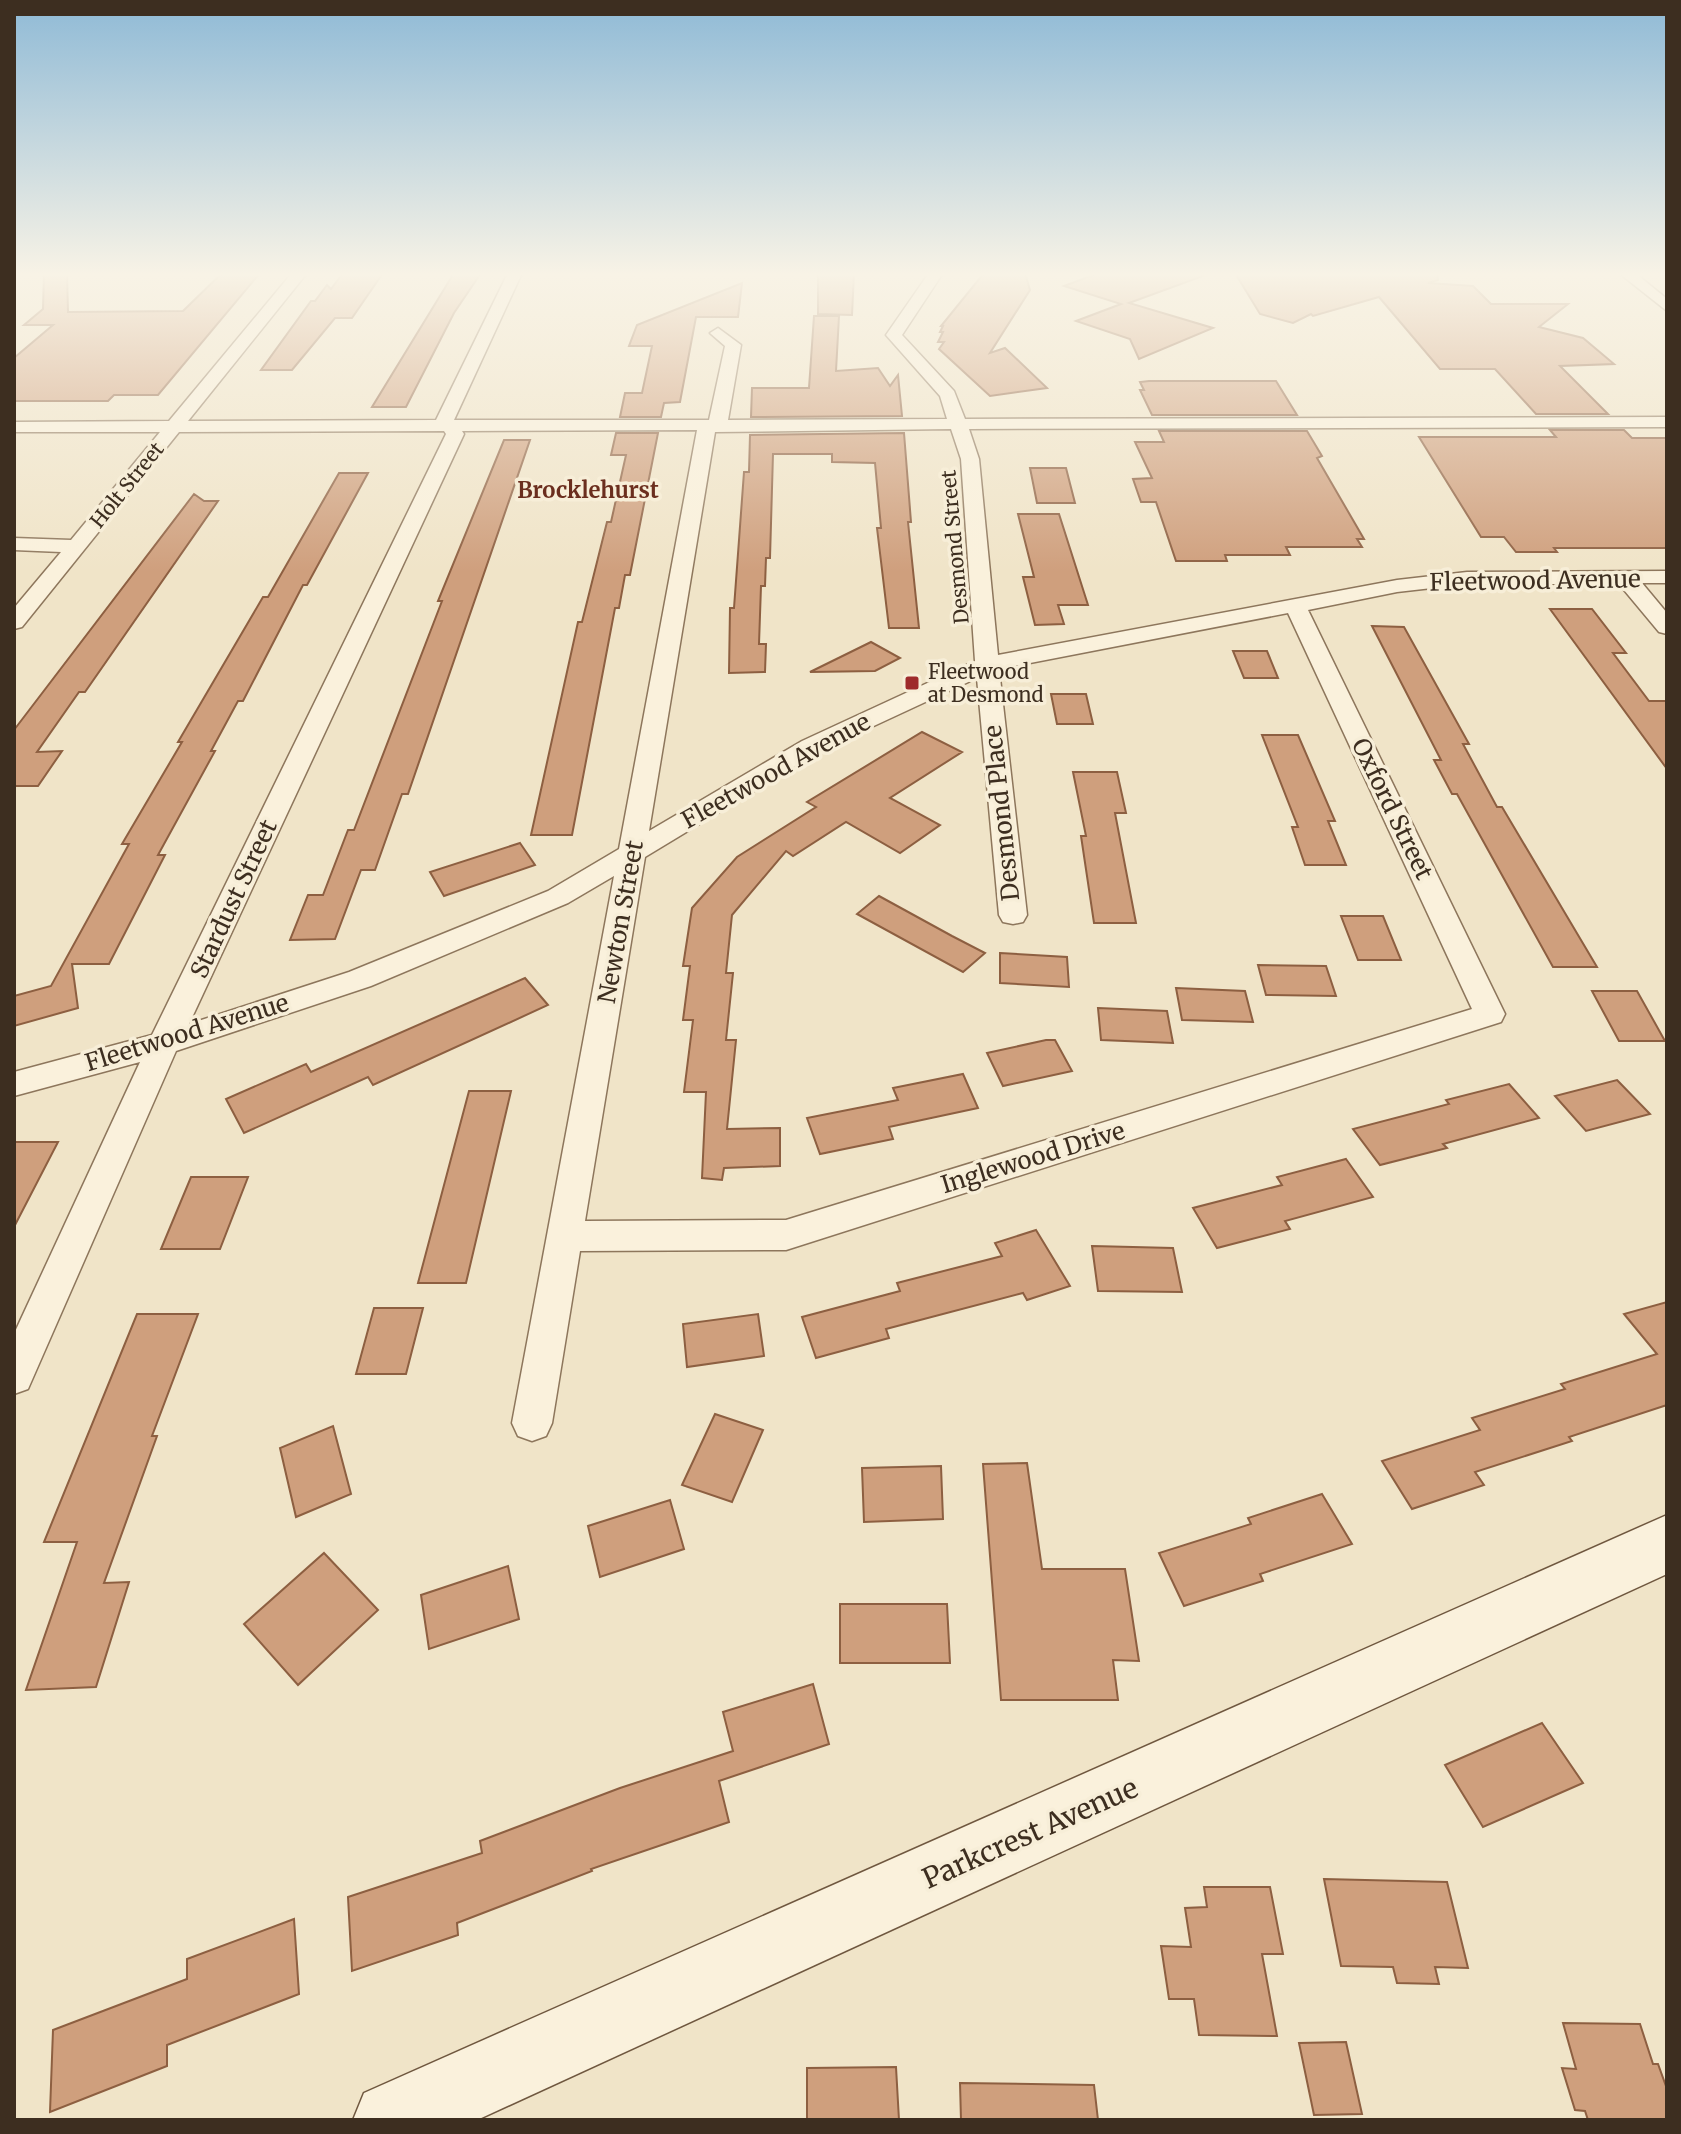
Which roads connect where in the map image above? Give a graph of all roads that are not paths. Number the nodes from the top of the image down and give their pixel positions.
1 (219, 373) edge
2 (467, 373) edge
3 (728, 373) edge
4 (928, 373) edge
5 (1667, 422) edge
6 (958, 424) junction
7 (449, 425) junction
8 (714, 425) junction
9 (175, 426) junction
10 (14, 427) edge
11 (14, 544) edge
12 (77, 546) junction
13 (1625, 577) junction
14 (1667, 577) edge
15 (1294, 604) junction
16 (14, 622) edge
17 (1667, 627) edge
18 (987, 664) junction
19 (634, 851) junction
20 (1013, 915) dead end
21 (1490, 1014) joint
22 (166, 1043) junction
23 (14, 1084) edge
24 (565, 1236) junction
25 (14, 1377) edge
26 (532, 1423) dead end
27 (1667, 1544) edge
28 (391, 2120) edge

1 - 9 street, Holt Street
2 - 7 street
3 - 8 street, Newton Street
4 - 6 street, Desmond Street
5 - 6 street
6 - 8 street
6 - 18 street, Desmond Street
7 - 8 street
7 - 9 street
7 - 22 street, Stardust Street
8 - 19 street, Newton Street
9 - 10 street
9 - 12 street, Holt Street
11 - 12 street
12 - 16 street, Holt Street
13 - 14 street, Fleetwood Avenue
13 - 15 street, Fleetwood Avenue
13 - 17 street
15 - 18 street, Fleetwood Avenue
15 - 21 street, Oxford Street
18 - 19 street, Fleetwood Avenue
18 - 20 street, Desmond Place
19 - 22 street, Fleetwood Avenue
19 - 24 street, Newton Street
21 - 24 street, Inglewood Drive
22 - 23 street, Fleetwood Avenue
22 - 25 street, Stardust Street
24 - 26 street, Newton Street
27 - 28 street, Parkcrest Avenue

